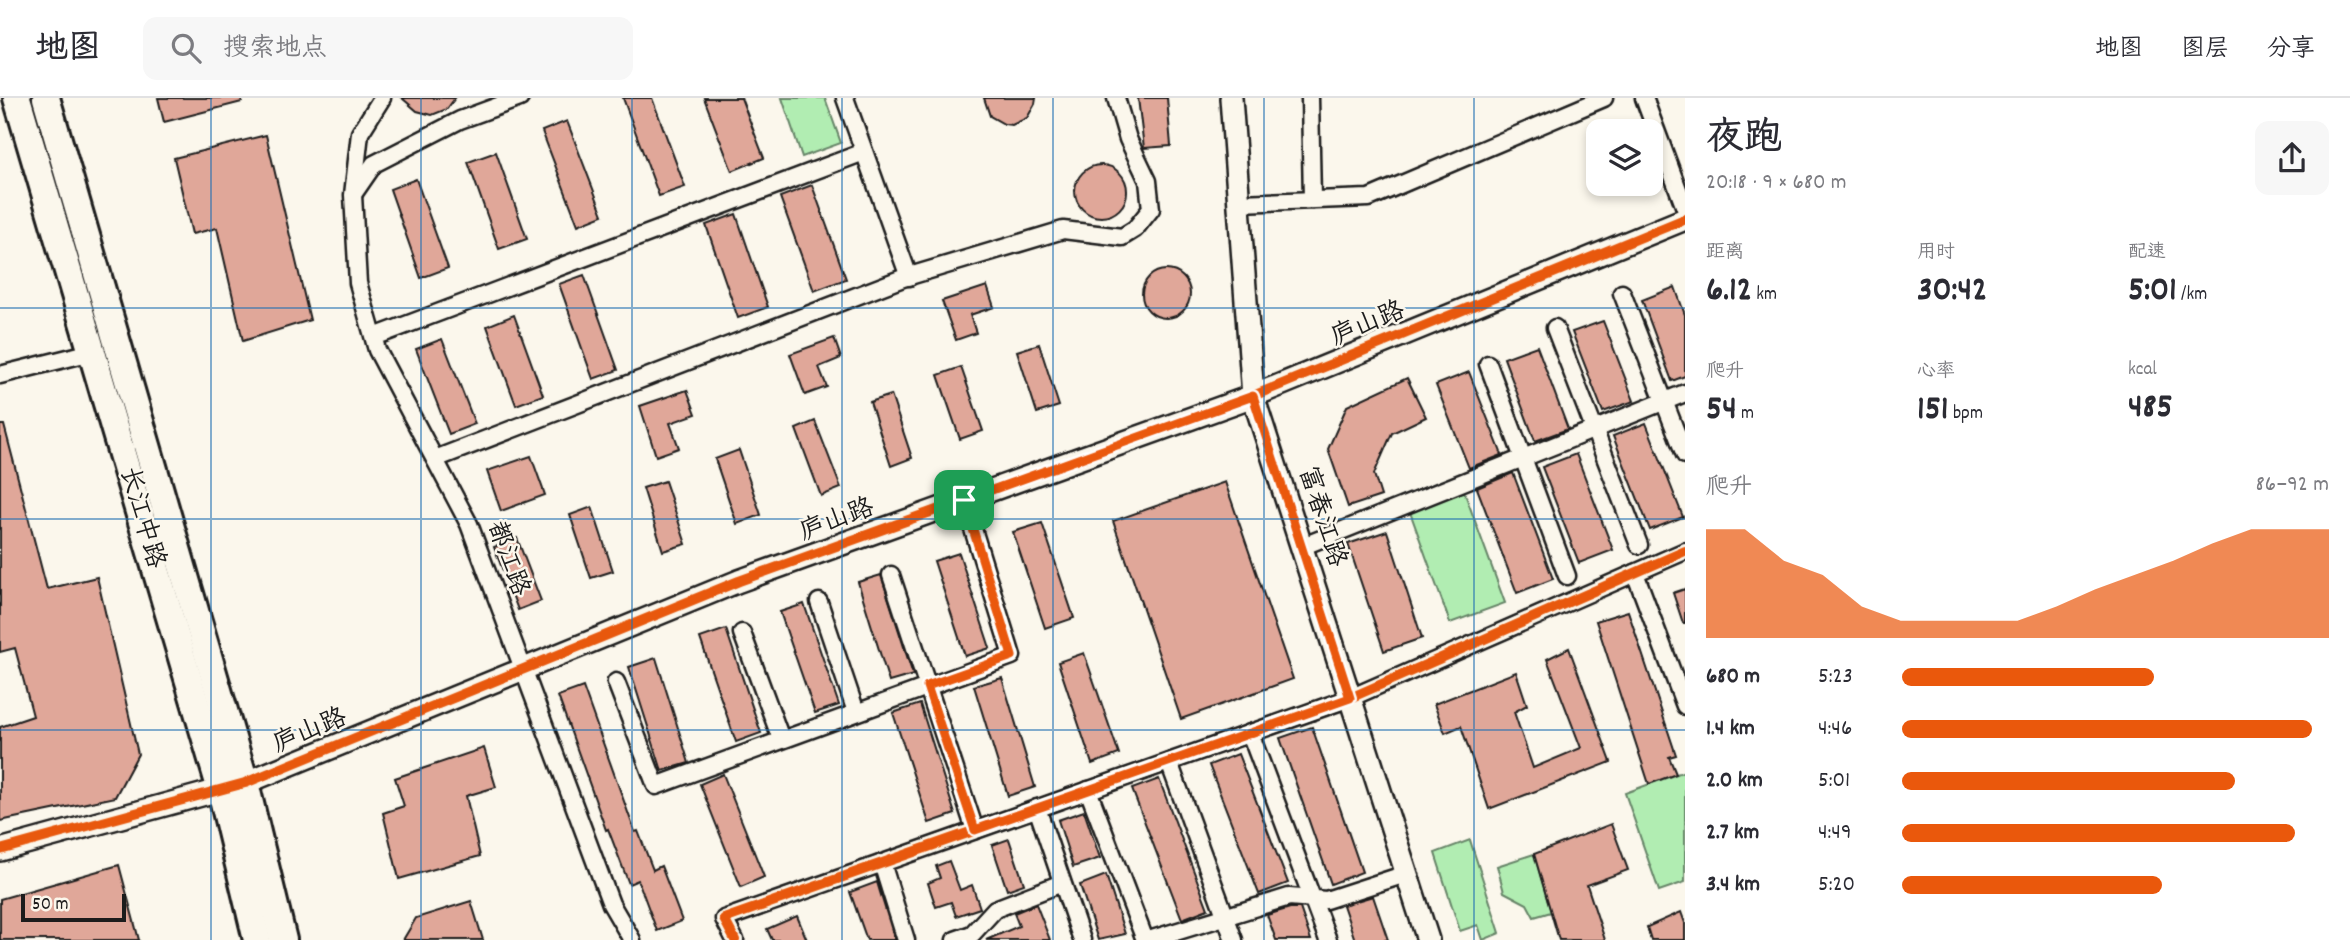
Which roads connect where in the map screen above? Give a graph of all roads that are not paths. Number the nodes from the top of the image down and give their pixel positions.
1 (17, 98) edge
2 (46, 98) edge
3 (382, 98) edge
4 (520, 98) edge
5 (845, 98) edge
6 (1116, 98) edge
7 (1231, 98) edge
8 (1310, 98) edge
9 (1604, 98) edge
10 (1644, 98) edge
11 (1579, 103) edge
12 (864, 152) junction
13 (353, 195) junction
14 (1312, 200) junction
15 (1239, 203) junction
16 (1685, 208) edge
17 (1685, 219) edge
18 (909, 277) junction
19 (1622, 293) dead end
20 (1555, 328) dead end
21 (374, 337) junction
22 (92, 352) junction
23 (1488, 364) dead end
24 (0, 375) edge
25 (1685, 393) edge
26 (1253, 396) junction
27 (1664, 402) junction
28 (1595, 430) junction
29 (1685, 455) edge
30 (435, 458) junction
31 (1523, 458) junction
32 (964, 500) junction
33 (1639, 545) dead end
34 (1301, 547) junction
35 (1685, 551) edge
36 (1635, 573) junction
37 (891, 575) dead end
38 (1567, 576) dead end
39 (819, 602) dead end
40 (742, 633) dead end
41 (522, 670) junction
42 (616, 682) dead end
43 (927, 686) junction
44 (1350, 698) junction
45 (1685, 706) edge
46 (856, 712) junction
47 (1250, 733) junction
48 (781, 739) junction
49 (1169, 762) junction
50 (233, 787) junction
51 (1088, 790) junction
52 (1037, 808) junction
53 (975, 830) junction
54 (0, 850) edge
55 (882, 863) junction
56 (1406, 874) junction
57 (1062, 883) junction
58 (1312, 899) junction
59 (1225, 916) junction
60 (257, 940) edge
61 (283, 940) edge
62 (632, 940) edge
63 (735, 940) edge
64 (906, 940) edge
65 (955, 940) edge
66 (1082, 940) edge
67 (1147, 940) edge
68 (1234, 940) edge
69 (1328, 940) edge
70 (1428, 940) edge

1 - 22 main road, 长江中路
2 - 50 main road, 长江中路
3 - 13 street, 都江路
4 - 13 street
5 - 12 street
6 - 18 street
7 - 15 street, 富春江路
8 - 14 street
9 - 11 street
10 - 16 street
11 - 14 street
12 - 18 street
12 - 21 street
13 - 21 street, 都江路
14 - 15 street
15 - 26 street, 富春江路
17 - 26 street, 庐山路
18 - 30 street
19 - 27 street
20 - 28 street
21 - 30 street, 都江路
22 - 24 street
22 - 50 main road, 长江中路
23 - 31 street
25 - 27 street
26 - 32 street, 庐山路
26 - 34 street, 富春江路
27 - 28 street
27 - 29 street
28 - 31 street
28 - 33 street
30 - 41 street, 都江路
31 - 34 street
31 - 38 street
32 - 41 street, 庐山路
32 - 43 street
34 - 44 street, 富春江路
35 - 36 street
36 - 44 street
36 - 45 street
37 - 43 street
39 - 46 street
40 - 48 street
41 - 50 street, 庐山路
41 - 62 street, 都江路
42 - 48 street
43 - 46 street
43 - 53 street
44 - 47 street
44 - 56 street, 富春江路
46 - 48 street
47 - 49 street
47 - 58 street
49 - 51 street
49 - 59 street
50 - 54 street, 庐山路
50 - 60 main road, 长江中路
50 - 61 main road, 长江中路
51 - 52 street
51 - 67 street
52 - 53 street
52 - 57 street
53 - 55 street
55 - 63 street
55 - 64 street
56 - 58 street
56 - 70 street, 富春江路
57 - 65 street
57 - 66 street
58 - 59 street
58 - 69 street
59 - 67 street
59 - 68 street

